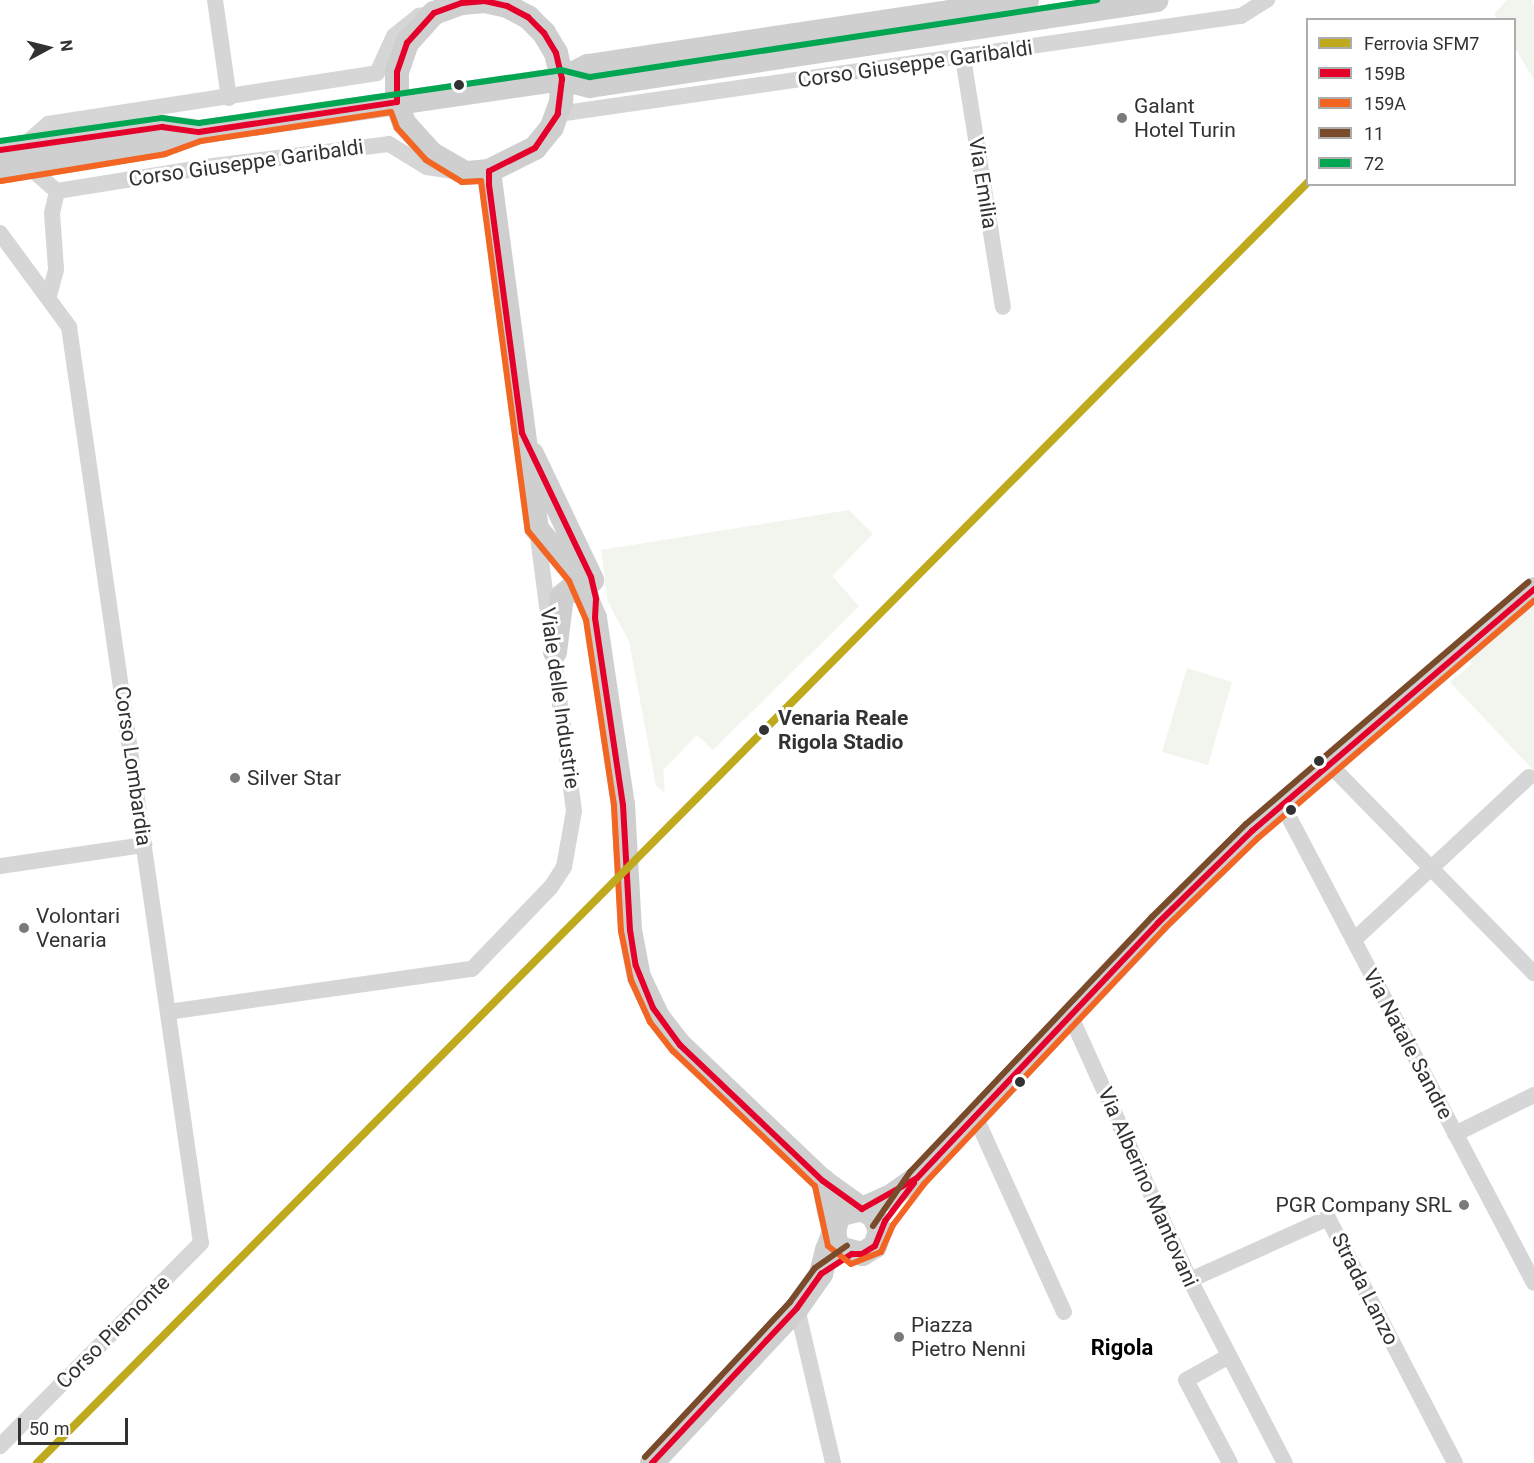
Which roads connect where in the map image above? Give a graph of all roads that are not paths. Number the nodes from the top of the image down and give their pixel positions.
1 (215, 0) edge
2 (1026, 0) edge
3 (1157, 0) edge
4 (1268, 0) edge
5 (461, 2) edge
6 (434, 13) junction
7 (963, 58) junction
8 (562, 79) junction
9 (229, 98) junction
10 (397, 102) junction
11 (558, 114) junction
12 (17, 155) edge
13 (0, 172) edge
14 (477, 172) junction
15 (57, 191) junction
16 (1, 236) edge
17 (50, 296) junction
18 (1003, 307) dead end
19 (522, 433) junction
20 (537, 529) junction
21 (1534, 589) edge
22 (587, 595) junction
23 (595, 618) junction
24 (555, 652) junction
25 (1329, 764) junction
26 (1529, 777) dead end
27 (1282, 804) junction
28 (144, 844) junction
29 (0, 866) edge
30 (1431, 868) junction
31 (1354, 940) junction
32 (1534, 973) edge
33 (168, 1012) junction
34 (1071, 1017) junction
35 (1534, 1095) edge
36 (976, 1118) junction
37 (1455, 1134) junction
38 (917, 1178) junction
39 (823, 1181) junction
40 (862, 1209) junction
41 (880, 1231) junction
42 (834, 1232) junction
43 (201, 1243) joint
44 (852, 1254) junction
45 (821, 1274) junction
46 (1190, 1280) junction
47 (1534, 1283) edge
48 (797, 1308) junction
49 (1064, 1312) dead end
50 (1230, 1356) junction
51 (0, 1446) edge
52 (652, 1463) edge
53 (833, 1463) edge
54 (1230, 1463) edge
55 (1286, 1463) edge
56 (1455, 1463) edge

1 - 9 street
2 - 8 street, Corso Giuseppe Garibaldi
3 - 8 street, Corso Giuseppe Garibaldi
4 - 7 street, Corso Giuseppe Garibaldi
5 - 6 street
5 - 8 street
6 - 9 street
6 - 10 street
7 - 11 street, Corso Giuseppe Garibaldi
7 - 18 street, Via Emilia
8 - 10 street, Corso Giuseppe Garibaldi
8 - 11 street
9 - 12 street
10 - 12 street, Corso Giuseppe Garibaldi
10 - 14 street
11 - 14 street
12 - 13 street, Corso Giuseppe Garibaldi
12 - 15 street
14 - 15 street, Corso Giuseppe Garibaldi
14 - 19 street, Viale delle Industrie
15 - 17 street
16 - 17 street, Corso Lombardia
17 - 28 street, Corso Lombardia
19 - 20 street, Viale delle Industrie
19 - 23 street, Viale delle Industrie
20 - 22 street, Viale delle Industrie
20 - 24 street, Viale delle Industrie
21 - 25 street
22 - 23 street, Viale delle Industrie
22 - 24 street
23 - 39 street, Viale delle Industrie
24 - 33 street, Viale delle Industrie
25 - 27 street
25 - 30 street
26 - 30 street
27 - 31 street, Via Natale Sandre
27 - 34 street
28 - 29 street
28 - 33 street, Corso Lombardia
30 - 31 street
30 - 32 street
31 - 37 street, Via Natale Sandre
33 - 43 street, Corso Lombardia
34 - 36 street
34 - 46 street, Via Alberino Mantovani
35 - 37 street
36 - 38 street
36 - 49 street
37 - 47 street, Via Natale Sandre
38 - 40 street
38 - 41 street
39 - 40 street, Viale delle Industrie
39 - 42 street
40 - 41 street
40 - 42 street
41 - 44 street
42 - 44 street
42 - 45 street
43 - 51 street, Corso Piemonte
44 - 45 street
45 - 48 street
46 - 50 street, Via Alberino Mantovani
46 - 56 street, Strada Lanzo
48 - 52 street
48 - 53 street
50 - 54 street
50 - 55 street, Via Alberino Mantovani

